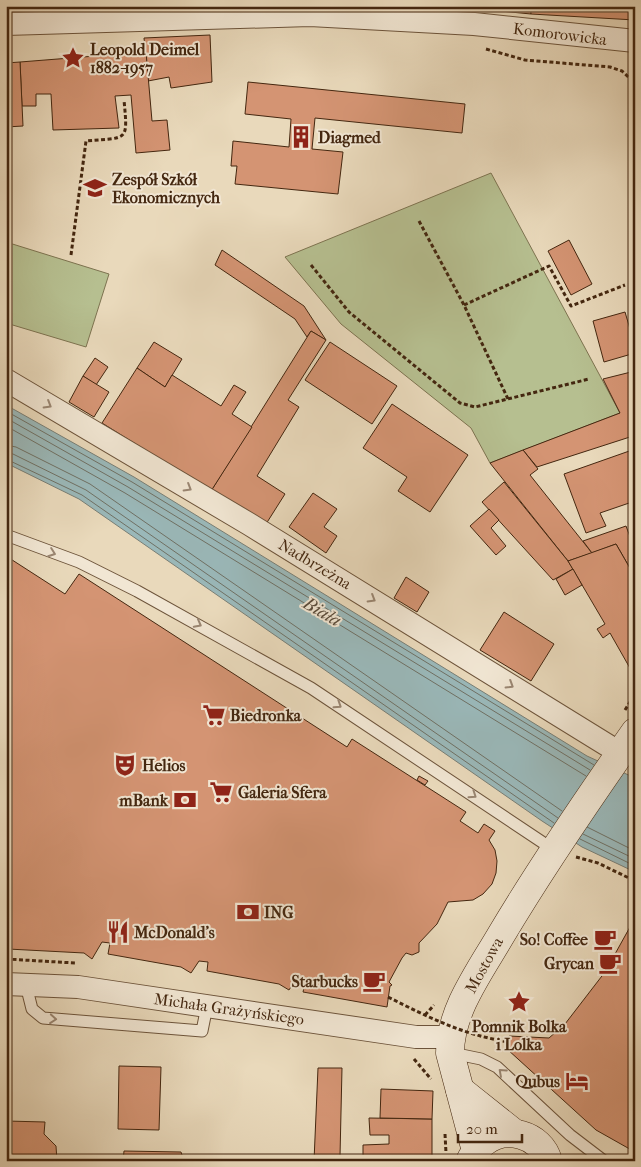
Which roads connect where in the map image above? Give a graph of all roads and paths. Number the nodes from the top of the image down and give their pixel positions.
1 (6, 24) edge
2 (635, 41) edge
3 (124, 100) dead end
4 (419, 221) dead end
5 (71, 255) dead end
6 (310, 265) dead end
7 (625, 285) dead end
8 (464, 304) junction
9 (589, 379) dead end
10 (6, 380) edge
11 (508, 399) junction
12 (6, 535) edge
13 (635, 694) edge
14 (622, 741) edge
15 (564, 851) junction
16 (635, 881) edge
17 (16, 985) edge
18 (388, 997) dead end
19 (207, 1006) junction
20 (477, 1027) dead end
21 (481, 1041) dead end
22 (508, 1042) dead end
23 (450, 1045) junction
24 (460, 1090) junction
25 (514, 1133) junction
26 (473, 1156) edge
27 (549, 1159) edge
28 (604, 1161) edge

1 - 2 street, Komorowicka
3 - 5 path
4 - 8 path
6 - 11 path
7 - 8 path
8 - 11 path
9 - 11 path
10 -> 14 street, Nadbrzeżna
12 -> 15 lane
13 - 14 path
14 - 15 street, Mostowa
15 - 16 path
15 - 23 street, Mostowa
17 - 19 street, Michała Grażyńskiego
17 -> 19 lane
18 - 22 path, bridge
19 - 23 street, Michała Grażyńskiego
20 - 21 path
23 - 24 street
28 -> 23 lane
24 - 25 street
24 - 26 street
25 - 26 street
25 - 27 street

